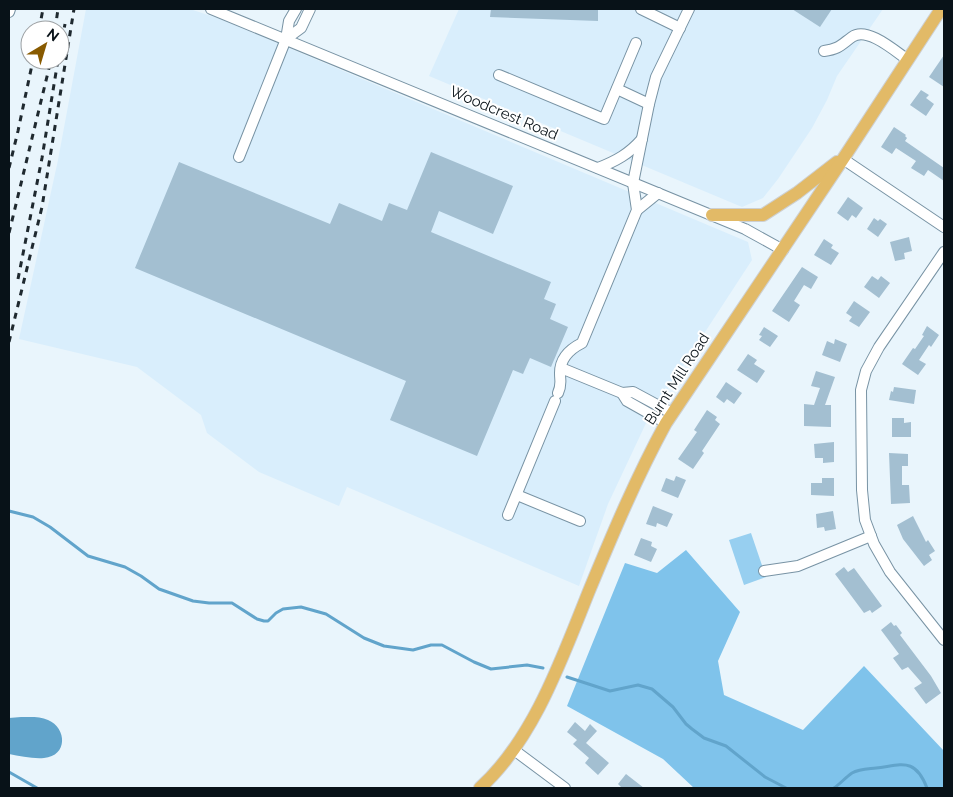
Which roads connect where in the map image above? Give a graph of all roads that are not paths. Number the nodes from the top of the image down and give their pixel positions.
1 (212, 9) edge
2 (296, 9) edge
3 (310, 9) edge
4 (641, 9) edge
5 (689, 9) edge
6 (941, 9) edge
7 (680, 28) junction
8 (286, 39) junction
9 (636, 42) dead end
10 (824, 51) dead end
11 (908, 60) junction
12 (499, 75) dead end
13 (616, 89) junction
14 (649, 104) junction
15 (643, 138) junction
16 (239, 157) dead end
17 (844, 159) junction
18 (598, 168) junction
19 (633, 183) junction
20 (658, 193) junction
21 (637, 210) junction
22 (712, 215) junction
23 (944, 227) edge
24 (783, 250) junction
25 (944, 252) edge
26 (560, 368) junction
27 (669, 418) junction
28 (517, 495) junction
29 (508, 515) dead end
30 (580, 521) dead end
31 (871, 536) junction
32 (764, 571) dead end
33 (944, 640) edge
34 (514, 750) junction
35 (480, 788) edge
36 (565, 788) edge

1 - 8 street, Woodcrest Road
2 - 8 street
3 - 8 street
4 - 7 street
5 - 7 street
6 - 11 main road, Burnt Mill Road
7 - 14 street
8 - 16 street
8 - 18 street, Woodcrest Road
9 - 13 street
10 - 11 street
11 - 17 main road, Burnt Mill Road
12 - 13 street
13 - 14 street
14 - 15 street
15 - 18 street
15 - 19 street
17 - 22 main road
17 - 23 street
17 - 24 main road, Burnt Mill Road
18 - 19 street, Woodcrest Road
19 - 20 street, Woodcrest Road
19 - 21 street
20 - 21 street
20 - 22 street, Woodcrest Road
21 - 26 street
22 - 24 street, Woodcrest Road
24 - 27 main road, Burnt Mill Road
25 - 31 street
26 - 27 street
26 - 28 street
27 - 34 main road, Burnt Mill Road
28 - 29 street
28 - 30 street
31 - 32 street
31 - 33 street
34 - 35 main road, Burnt Mill Road
34 - 36 street

